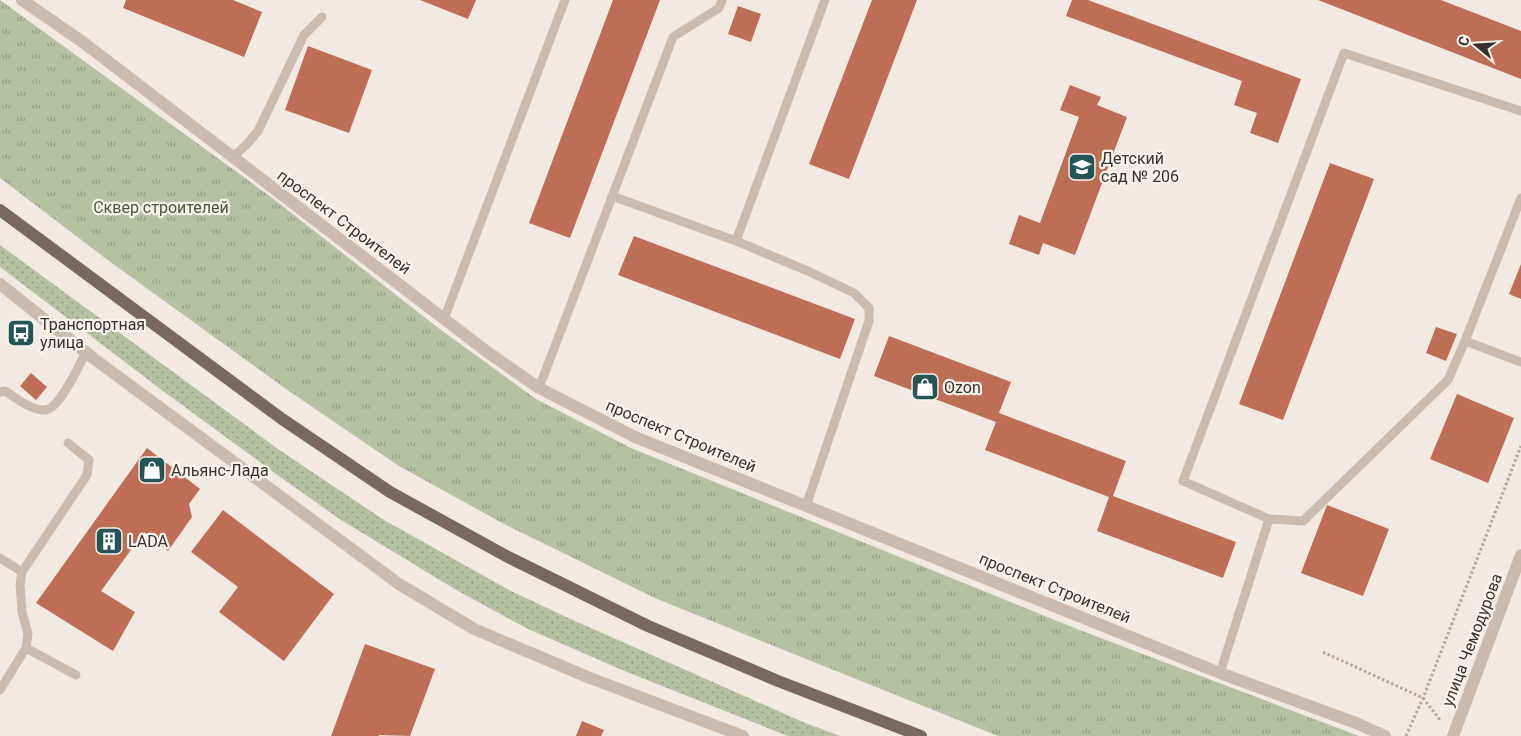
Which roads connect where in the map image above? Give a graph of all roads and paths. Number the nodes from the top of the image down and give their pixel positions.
1 (22, 0) edge
2 (565, 0) edge
3 (722, 0) edge
4 (825, 0) edge
5 (322, 17) dead end
6 (1521, 111) edge
7 (233, 157) junction
8 (612, 196) junction
9 (1521, 198) edge
10 (0, 210) edge
11 (736, 241) junction
12 (0, 284) edge
13 (444, 318) junction
14 (1465, 341) junction
15 (86, 352) junction
16 (1521, 362) edge
17 (538, 388) junction
18 (0, 392) edge
19 (68, 444) dead end
20 (1521, 446) edge
21 (806, 506) junction
22 (1269, 519) junction
23 (1521, 555) edge
24 (0, 558) edge
25 (22, 572) junction
26 (26, 648) junction
27 (1323, 652) dead end
28 (1220, 673) junction
29 (76, 675) dead end
30 (0, 690) edge
31 (1423, 698) junction
32 (1450, 732) edge
33 (743, 736) edge
34 (921, 736) edge
35 (1384, 736) edge
36 (1406, 736) edge

1 - 7 street, проспект Строителей
2 - 13 lane
3 - 8 lane
4 - 11 lane
5 - 7 lane
6 - 22 lane
7 - 13 street, проспект Строителей
8 - 11 lane
8 - 17 lane
9 - 14 lane
10 - 34 main road
11 - 21 lane
12 - 15 street
13 - 17 street, проспект Строителей
14 - 16 lane
14 - 22 lane
15 - 18 lane
15 - 33 street
17 - 21 street, проспект Строителей
19 - 25 lane
20 - 31 path
21 - 28 street, проспект Строителей
22 - 28 lane
23 - 32 street, улица Чемодурова
24 - 25 lane
25 - 26 lane
26 - 29 lane
26 - 30 lane
27 - 31 path
28 - 35 street, проспект Строителей
31 - 32 path
31 - 36 path

